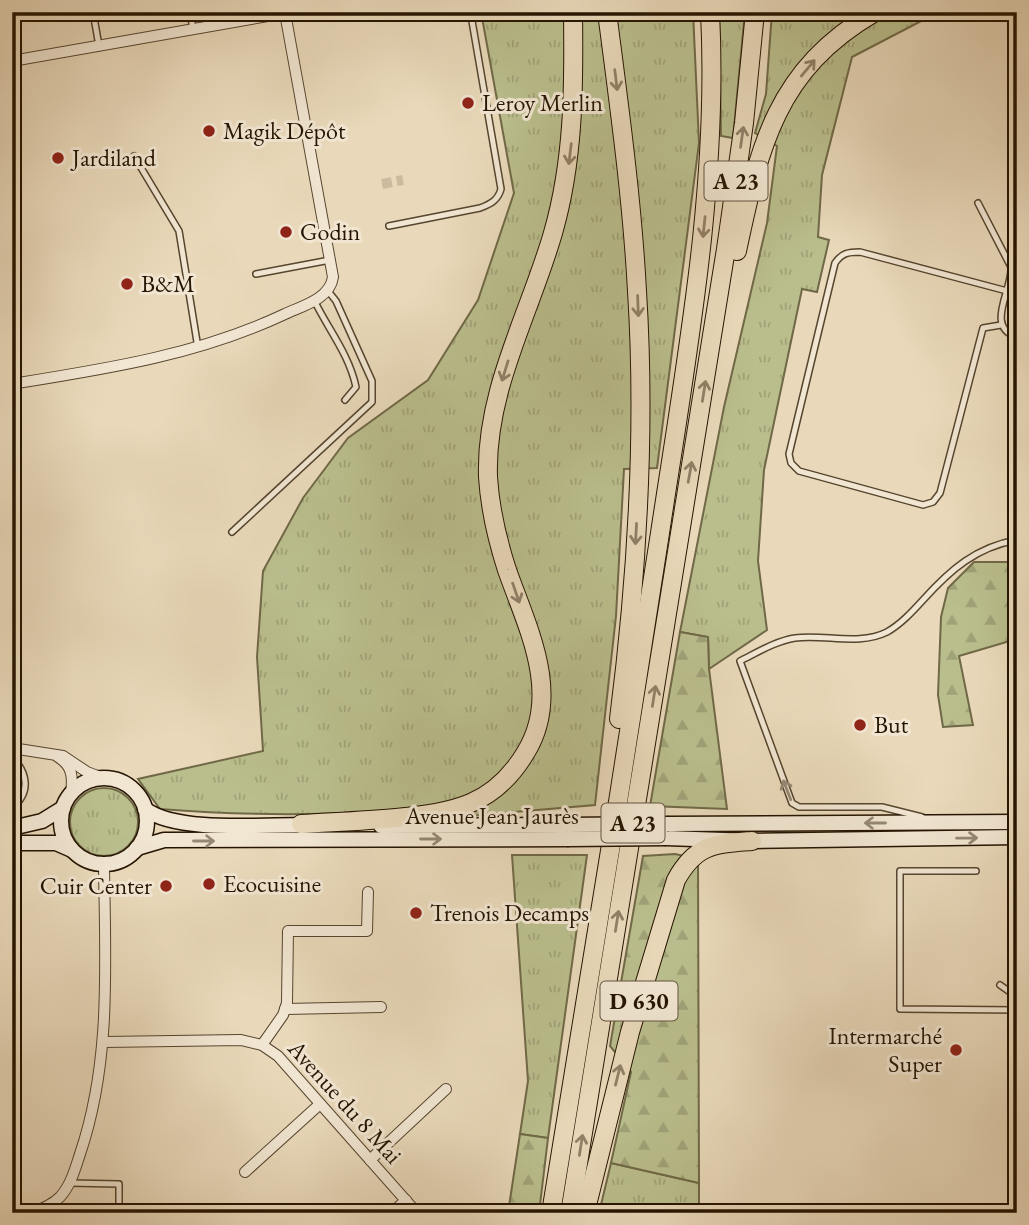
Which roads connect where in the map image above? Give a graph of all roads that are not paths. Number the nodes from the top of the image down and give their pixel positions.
1 (93, 12) edge
2 (190, 12) edge
3 (285, 12) edge
4 (468, 12) edge
5 (573, 12) edge
6 (607, 12) edge
7 (710, 12) edge
8 (755, 12) edge
9 (874, 12) edge
10 (193, 29) junction
11 (99, 46) junction
12 (12, 61) edge
13 (134, 156) dead end
14 (978, 203) dead end
15 (389, 226) dead end
16 (330, 260) junction
17 (256, 274) dead end
18 (328, 291) junction
19 (1007, 291) junction
20 (314, 300) junction
21 (1001, 325) junction
22 (1017, 337) edge
23 (198, 348) junction
24 (710, 349) junction
25 (12, 384) edge
26 (345, 400) dead end
27 (232, 532) dead end
28 (1017, 540) edge
29 (12, 748) edge
30 (51, 754) junction
31 (12, 757) edge
32 (103, 778) junction
33 (71, 794) junction
34 (12, 808) edge
35 (63, 808) junction
36 (145, 809) junction
37 (942, 822) junction
38 (1017, 822) edge
39 (301, 824) junction
40 (613, 827) junction
41 (12, 828) edge
42 (667, 831) junction
43 (567, 832) junction
44 (1017, 837) edge
45 (752, 841) junction
46 (12, 843) edge
47 (137, 848) junction
48 (73, 850) junction
49 (104, 863) junction
50 (976, 871) dead end
51 (368, 892) dead end
52 (1000, 985) dead end
53 (1017, 997) edge
54 (381, 1007) dead end
55 (285, 1009) junction
56 (1017, 1010) edge
57 (104, 1042) junction
58 (262, 1045) junction
59 (446, 1089) dead end
60 (320, 1104) junction
61 (370, 1160) junction
62 (245, 1172) dead end
63 (69, 1183) junction
64 (406, 1200) junction
65 (34, 1213) edge
66 (119, 1213) edge
67 (392, 1213) edge
68 (417, 1213) edge
69 (551, 1213) edge
70 (570, 1213) edge
71 (585, 1213) edge

1 - 11 lane
2 - 10 lane
3 - 10 street
3 - 16 street
4 - 15 lane
5 -> 39 highway
6 -> 40 highway
7 -> 40 highway, A 23
24 -> 8 highway, A 23
24 -> 9 highway
10 - 11 street
11 - 12 street
13 - 23 lane
14 - 19 lane
16 - 17 lane
16 - 18 street
18 - 20 street
18 - 27 lane
19 - 21 lane
19 - 21 lane
20 - 23 street
20 - 26 lane
21 - 22 lane
23 - 25 street
70 -> 24 highway, A 23
37 -> 28 lane
29 - 30 street
30 - 32 street
30 - 33 street
31 - 34 lane
32 - 33 main road
32 - 36 main road
33 - 35 main road
35 - 41 main road
35 - 48 main road
36 - 39 main road, Avenue Jean Jaurès / D 630
36 - 47 main road
37 - 38 main road, Avenue Jean Jaurès / D 630
37 -> 42 main road, Avenue Jean Jaurès / D 630
39 - 43 main road, Avenue Jean Jaurès / D 630
40 - 69 highway, A 23
42 - 43 main road, Avenue Jean Jaurès / D 630, bridge
42 - 45 main road, Avenue Jean Jaurès / D 630
47 -> 43 main road, Avenue Jean Jaurès / D 630
45 -> 44 main road, Avenue Jean Jaurès / D 630
71 -> 45 highway, D 630
46 - 48 main road
47 - 49 main road
48 - 49 main road
49 - 57 street
50 - 56 lane
51 - 55 street
52 - 53 lane
54 - 55 street
55 - 58 street
57 - 58 street, Avenue du 8 Mai
57 - 63 street
58 - 60 street, Avenue du 8 Mai
59 - 61 street
60 - 61 street, Avenue du 8 Mai
60 - 62 street
61 - 64 street, Avenue du 8 Mai
63 - 65 street
63 - 66 lane
64 - 67 street
64 - 68 street, Avenue du 8 Mai

